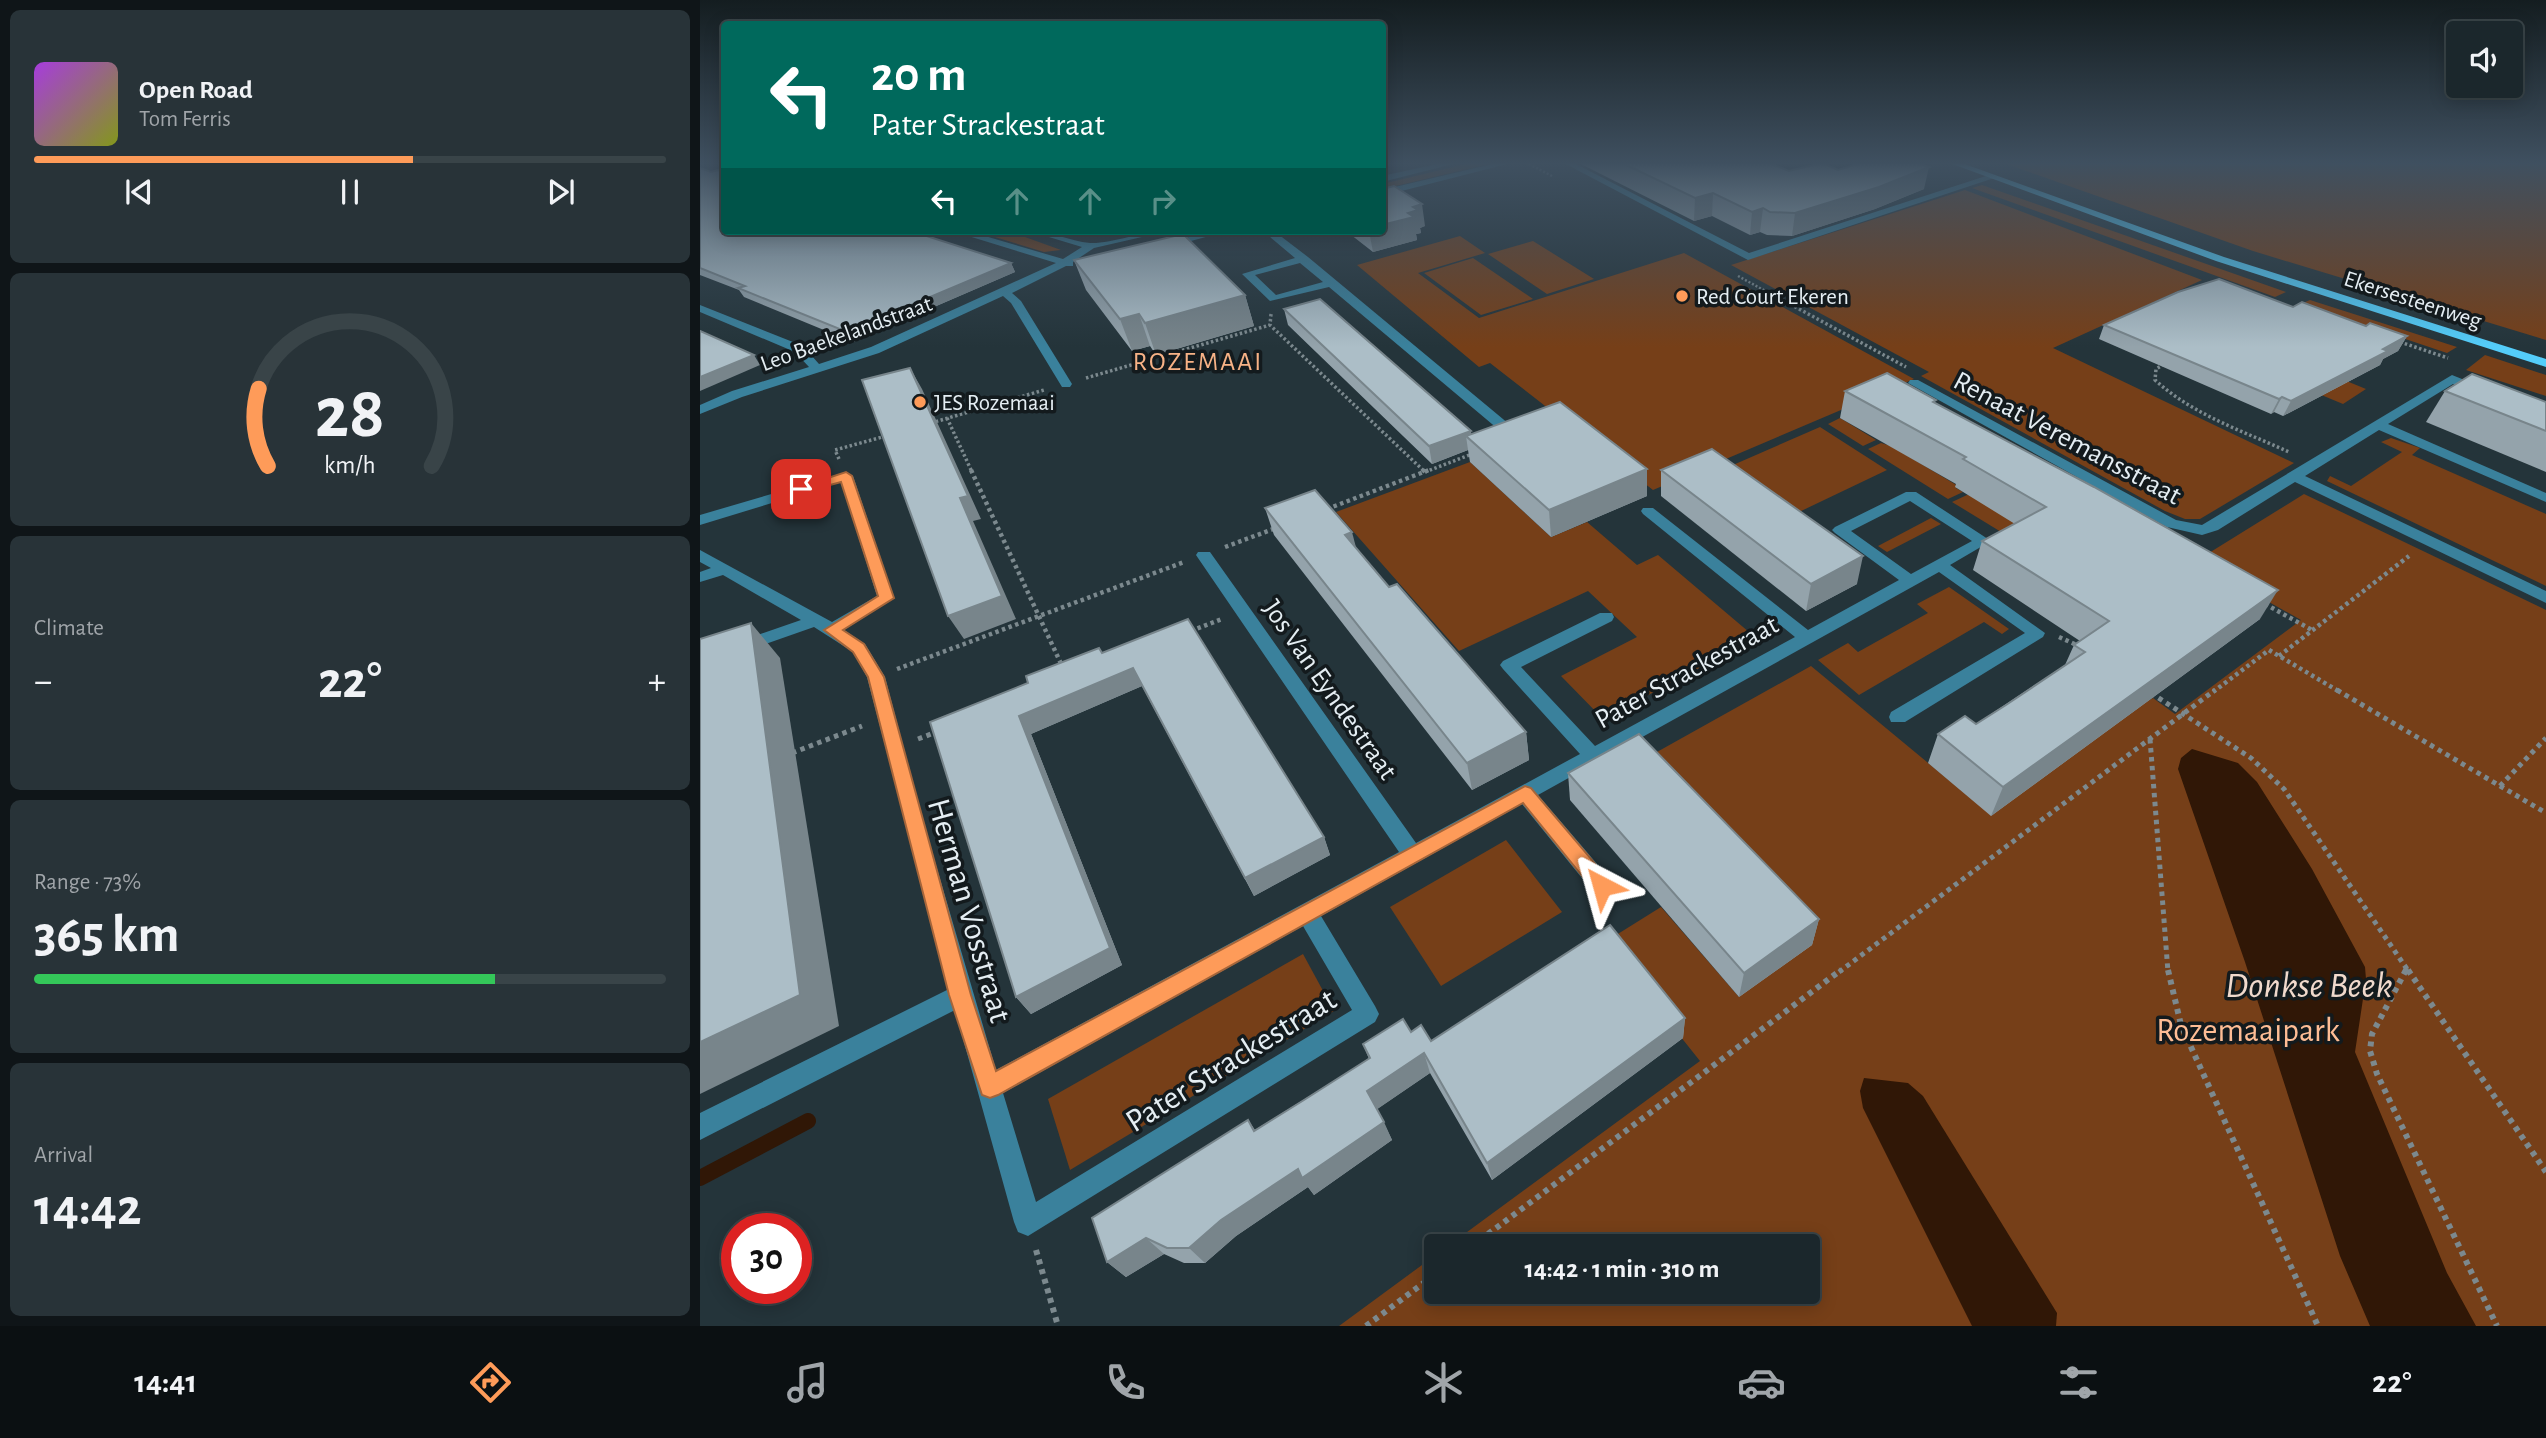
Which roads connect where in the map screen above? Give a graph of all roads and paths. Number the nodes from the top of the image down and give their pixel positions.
1 (1685, 224) edge
2 (1850, 224) edge
3 (2122, 224) edge
4 (970, 235) edge
5 (1049, 235) edge
6 (1143, 235) edge
7 (1207, 235) edge
8 (1273, 235) edge
9 (1091, 246) junction
10 (1150, 249) edge
11 (1304, 259) junction
12 (1065, 263) junction
13 (1087, 263) edge
14 (1333, 283) junction
15 (1006, 293) junction
16 (1274, 299) junction
17 (700, 307) edge
18 (1270, 325) junction
19 (2170, 360) edge
20 (2546, 363) edge
21 (818, 370) junction
22 (1914, 383) dead end
23 (1066, 384) junction
24 (2499, 396) edge
25 (700, 410) edge
26 (947, 418) junction
27 (922, 425) edge
28 (2379, 425) junction
29 (897, 432) edge
30 (1516, 437) edge
31 (2316, 464) junction
32 (1424, 472) dead end
33 (846, 476) junction
34 (2295, 477) junction
35 (2546, 498) edge
36 (1648, 512) dead end
37 (700, 520) edge
38 (2429, 542) junction
39 (700, 555) edge
40 (1204, 555) dead end
41 (1939, 565) junction
42 (726, 569) junction
43 (700, 578) edge
44 (1911, 581) junction
45 (2254, 597) edge
46 (2546, 598) edge
47 (1242, 610) junction
48 (1606, 617) dead end
49 (823, 625) junction
50 (2312, 630) junction
51 (2037, 634) junction
52 (1182, 635) edge
53 (1807, 638) junction
54 (2091, 654) edge
55 (2279, 656) junction
56 (700, 661) edge
57 (1053, 676) edge
58 (2149, 691) edge
59 (2184, 714) junction
60 (886, 717) junction
61 (1898, 717) dead end
62 (945, 729) edge
63 (2150, 738) junction
64 (2546, 738) edge
65 (894, 748) junction
66 (787, 755) dead end
67 (1593, 756) junction
68 (2500, 786) junction
69 (1525, 793) junction
70 (2546, 813) edge
71 (1413, 855) junction
72 (1602, 886) dead end
73 (1307, 913) junction
74 (2407, 967) junction
75 (960, 995) junction
76 (990, 1087) junction
77 (700, 1127) edge
78 (2546, 1172) edge
79 (1028, 1222) junction
80 (1488, 1234) edge
81 (1424, 1283) edge
82 (1058, 1326) edge
83 (1366, 1326) edge
84 (2318, 1326) edge
85 (2497, 1326) edge

1 - 2 street
3 - 20 main road, Ekersesteenweg
4 - 12 street
5 - 9 street
6 - 9 street
7 - 10 street
8 - 11 street
9 - 12 street, Leo Baekelandstraat
11 - 14 street
11 - 16 street
12 - 13 street
12 - 15 street, Leo Baekelandstraat
14 - 16 street
14 - 30 street
15 - 21 street, Leo Baekelandstraat
15 - 23 street
16 - 18 path
17 - 21 street
18 - 23 path
18 - 32 path
19 - 31 path
21 - 25 street, Leo Baekelandstraat
22 - 34 street, Renaat Veremansstraat
23 - 26 path
24 - 28 street, Renaat Veremansstraat
26 - 27 path
26 - 57 path
28 - 31 street, Renaat Veremansstraat
28 - 35 street
29 - 33 path
31 - 34 street, Renaat Veremansstraat
33 - 37 street
33 - 49 street
34 - 38 street
36 - 53 street, Pater Strackestraat
38 - 46 street
38 - 50 path
39 - 42 street, Herman Vosstraat
40 - 47 street, Jos Van Eyndestraat
41 - 44 street, Pater Strackestraat
41 - 44 street, Pater Strackestraat
41 - 51 street
42 - 43 street
42 - 49 street, Herman Vosstraat
44 - 53 street, Pater Strackestraat
45 - 50 path
47 - 52 path
47 - 71 street, Jos Van Eyndestraat
48 - 67 street, Pater Strackestraat
49 - 56 street
49 - 60 street, Herman Vosstraat
50 - 55 path
51 - 54 path
51 - 61 street
53 - 67 street, Pater Strackestraat
55 - 59 path
55 - 68 path
58 - 59 path
59 - 63 path
59 - 74 path
60 - 65 street, Herman Vosstraat
60 - 66 path
62 - 65 path
63 - 80 path
63 - 84 path
64 - 68 path
65 - 75 street, Herman Vosstraat
67 - 69 street, Pater Strackestraat
68 - 70 path
69 - 71 street, Pater Strackestraat
69 - 72 street
71 - 73 street, Pater Strackestraat
73 - 76 street, Pater Strackestraat
73 - 79 street, Pater Strackestraat
74 - 78 path
74 - 85 path
75 - 76 street, Herman Vosstraat
75 - 77 street
76 - 79 street, Herman Vosstraat
79 - 82 path
81 - 83 path

